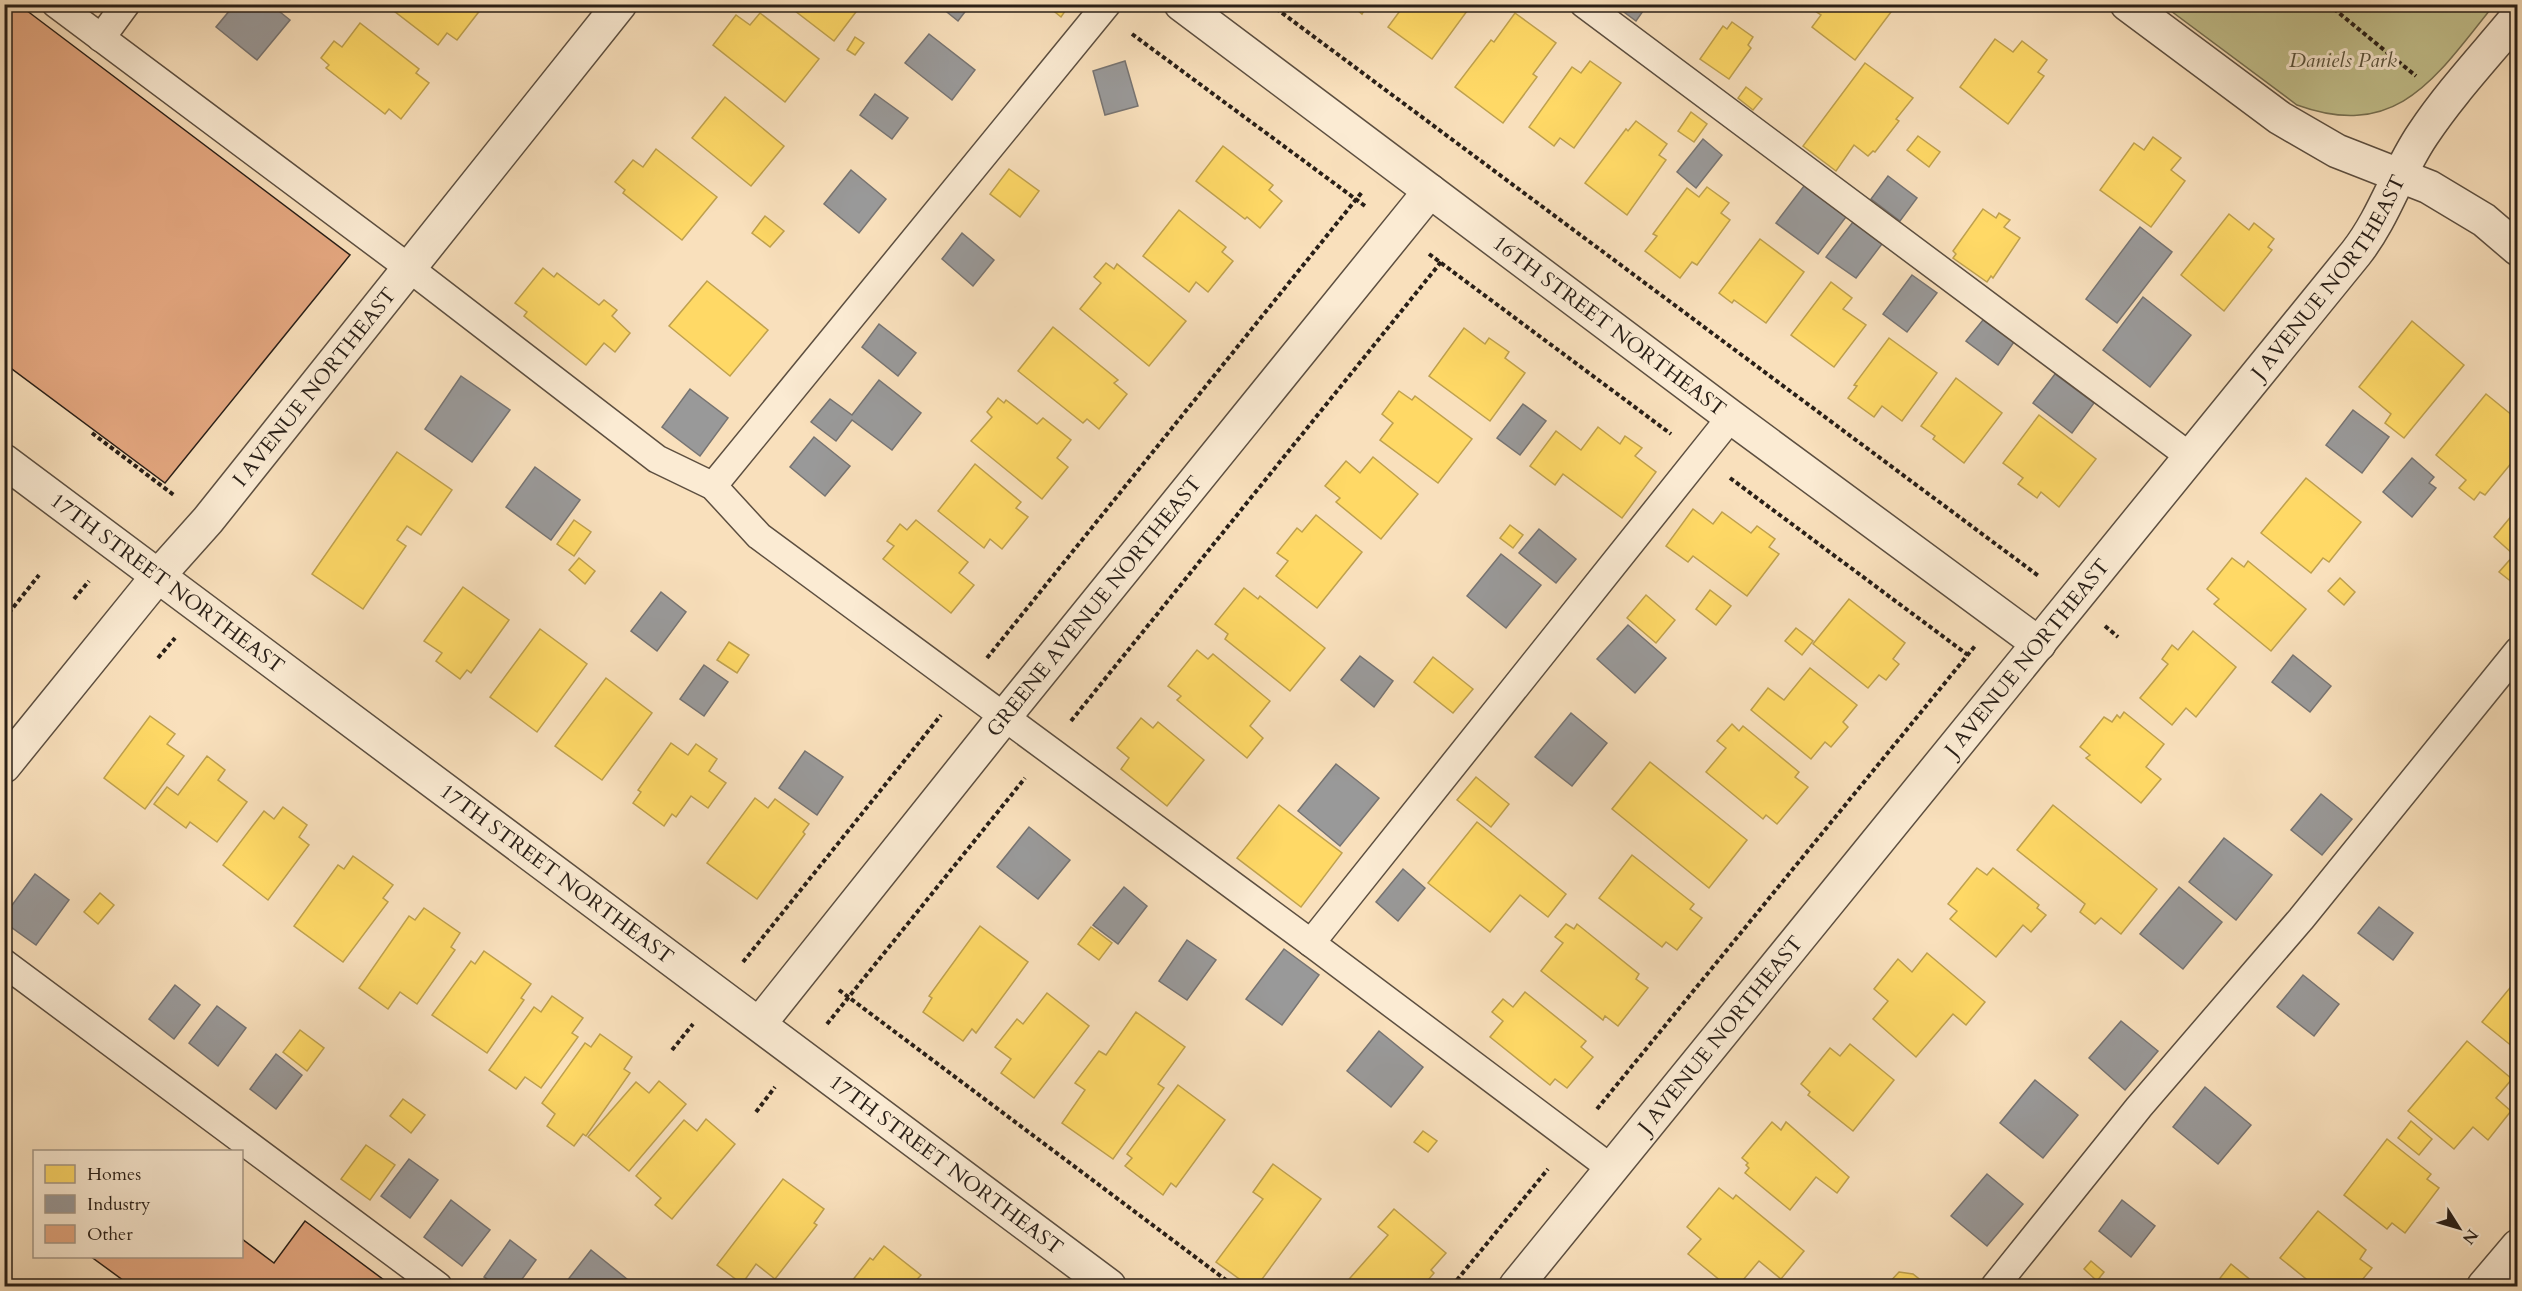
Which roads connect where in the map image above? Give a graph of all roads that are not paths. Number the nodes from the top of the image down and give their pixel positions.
1 (56, 4) edge
2 (126, 4) edge
3 (620, 4) edge
4 (1181, 4) edge
5 (1584, 4) edge
6 (2127, 4) edge
7 (1104, 8) edge
8 (2517, 16) edge
9 (100, 38) junction
10 (2400, 174) junction
11 (1430, 191) junction
12 (2517, 249) edge
13 (409, 268) junction
14 (1731, 417) junction
15 (2192, 458) junction
16 (4, 461) edge
17 (713, 486) junction
18 (158, 576) junction
19 (2039, 644) junction
20 (2517, 651) edge
21 (1005, 716) junction
22 (4, 766) edge
23 (1311, 943) junction
24 (4, 963) edge
25 (760, 1023) junction
26 (1612, 1169) junction
27 (2517, 1246) edge
28 (438, 1287) edge
29 (1109, 1287) edge
30 (1516, 1287) edge
31 (1995, 1287) edge
32 (2484, 1287) edge

1 - 9 lane
2 - 9 lane
3 - 13 street, I AVENUE NORTHEAST
4 - 11 street, 16TH STREET NORTHEAST
5 - 15 lane
6 - 10 street
7 - 17 lane
8 - 10 street, J AVENUE NORTHEAST
9 - 13 lane
10 - 12 street
10 - 15 street, J AVENUE NORTHEAST
11 - 14 street, 16TH STREET NORTHEAST
11 - 21 street, GREENE AVENUE NORTHEAST
13 - 17 lane
13 - 18 street, I AVENUE NORTHEAST
14 - 19 street, 16TH STREET NORTHEAST
14 - 23 lane
15 - 19 street, J AVENUE NORTHEAST
16 - 18 street, 17TH STREET NORTHEAST
17 - 21 lane
18 - 22 street, I AVENUE NORTHEAST
18 - 25 street, 17TH STREET NORTHEAST
19 - 26 street, J AVENUE NORTHEAST
20 - 31 lane
21 - 23 lane
21 - 25 street, GREENE AVENUE NORTHEAST
23 - 26 lane
24 - 28 lane
25 - 29 street, 17TH STREET NORTHEAST
26 - 30 street, J AVENUE NORTHEAST
27 - 32 street

